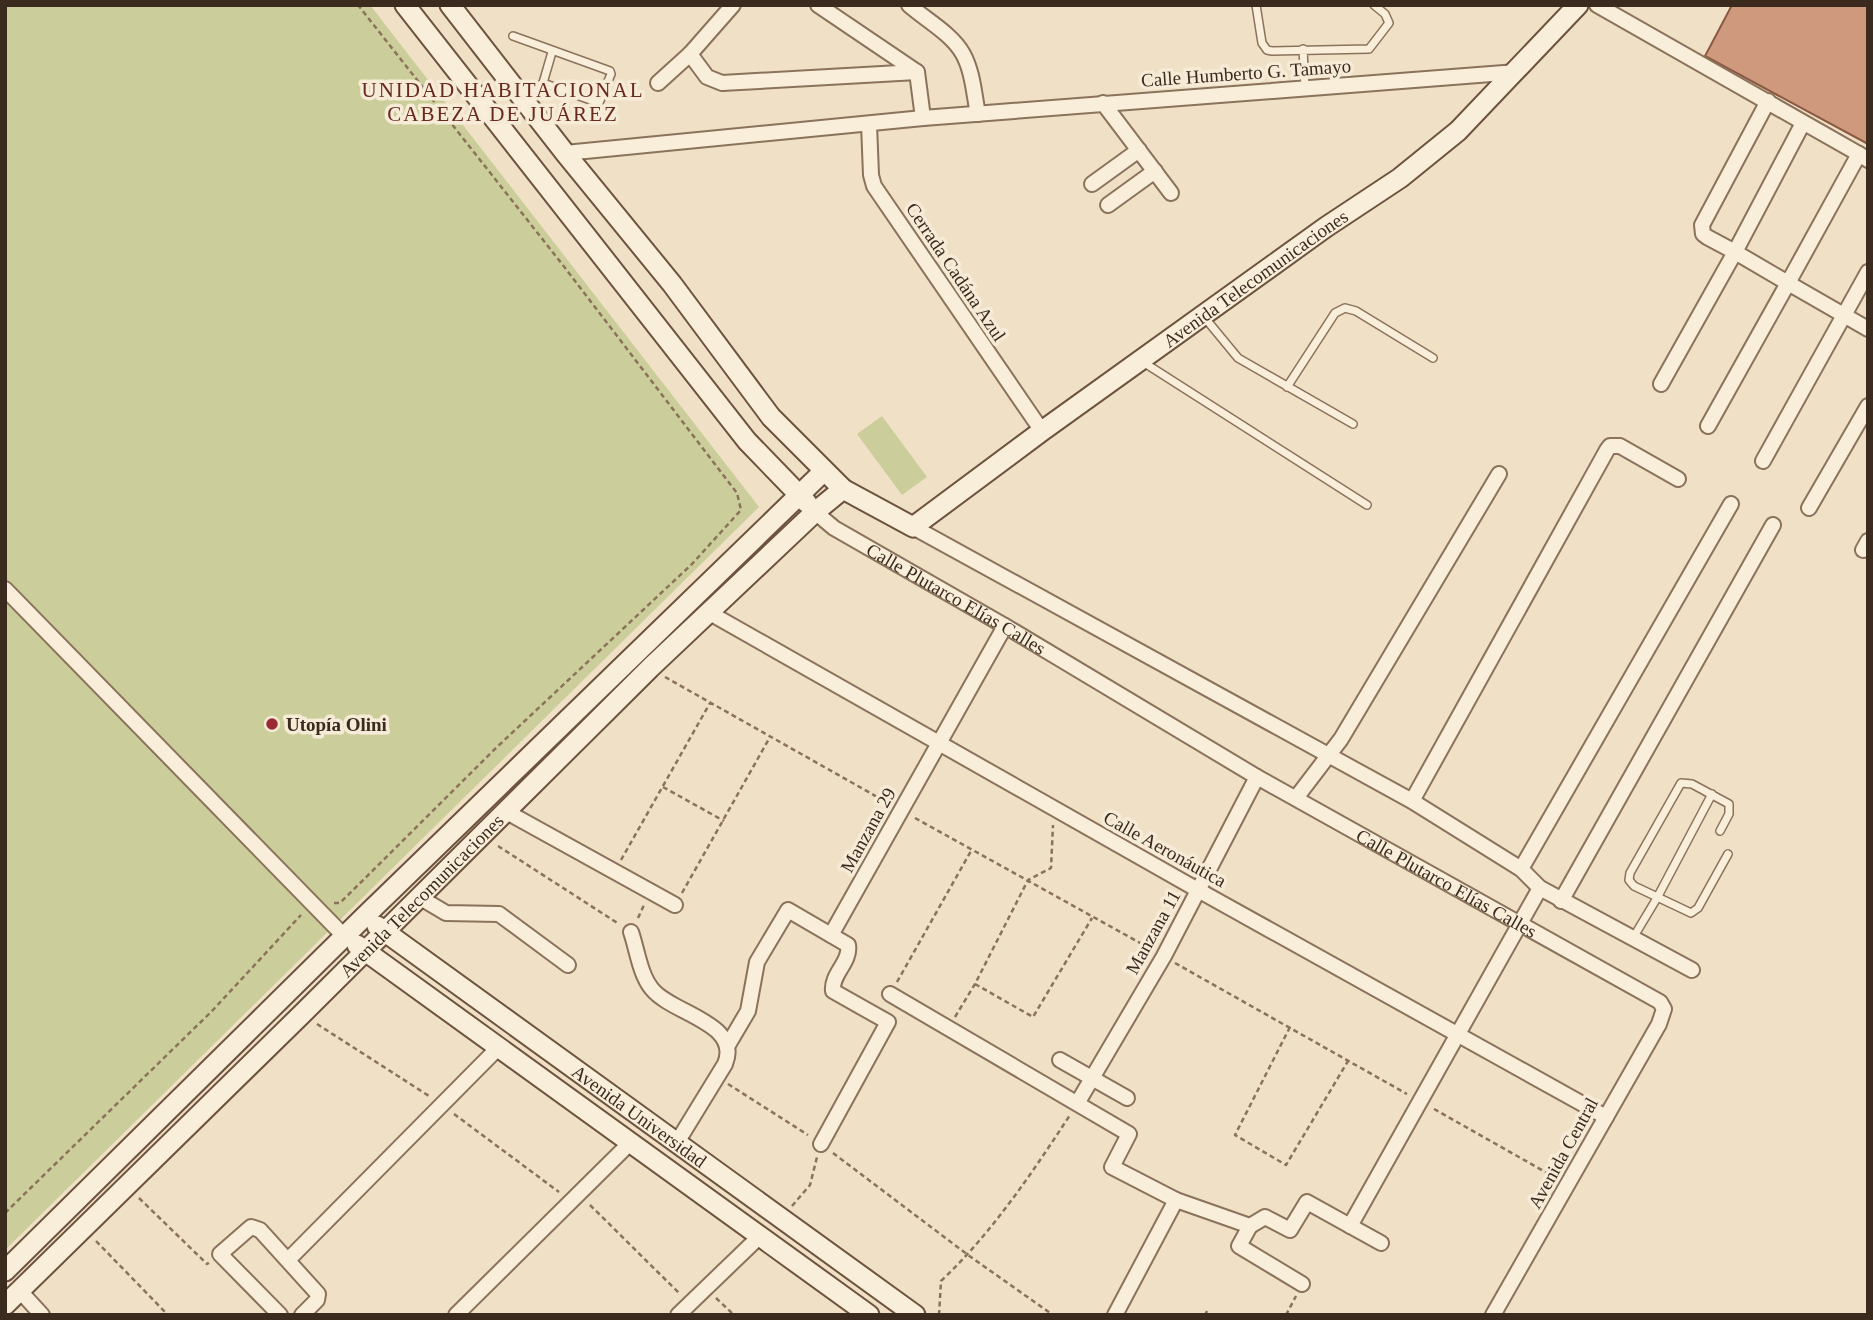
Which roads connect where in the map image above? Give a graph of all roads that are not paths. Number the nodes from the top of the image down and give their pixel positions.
1 (405, 5) edge
2 (450, 5) edge
3 (733, 5) edge
4 (818, 5) edge
5 (909, 5) edge
6 (1256, 5) edge
7 (1374, 5) edge
8 (1578, 5) edge
9 (1597, 5) edge
10 (513, 36) dead end
11 (1303, 49) junction
12 (552, 52) junction
13 (690, 54) junction
14 (918, 72) junction
15 (1517, 72) junction
16 (543, 83) junction
17 (658, 83) dead end
18 (1305, 88) junction
19 (523, 99) junction
20 (1768, 102) junction
21 (1104, 103) junction
22 (978, 114) junction
23 (923, 118) junction
24 (1803, 123) junction
25 (869, 124) junction
26 (1139, 150) junction
27 (565, 153) junction
28 (1863, 157) edge
29 (1155, 171) junction
30 (1092, 184) dead end
31 (1171, 193) dead end
32 (1108, 205) dead end
33 (1735, 252) junction
34 (1868, 272) edge
35 (1788, 283) junction
36 (1844, 315) junction
37 (1203, 316) junction
38 (1868, 328) edge
39 (1433, 358) dead end
40 (1141, 361) junction
41 (1661, 384) dead end
42 (1287, 387) junction
43 (1868, 406) edge
44 (1353, 424) dead end
45 (1707, 426) dead end
46 (1042, 431) junction
47 (1763, 461) dead end
48 (824, 471) junction
49 (1499, 474) dead end
50 (1678, 480) dead end
51 (843, 489) junction
52 (798, 494) junction
53 (1731, 504) dead end
54 (1367, 505) dead end
55 (1809, 508) dead end
56 (814, 512) junction
57 (1773, 525) dead end
58 (913, 527) junction
59 (5, 589) edge
60 (708, 612) junction
61 (1005, 626) junction
62 (938, 743) junction
63 (1327, 756) junction
64 (1257, 777) junction
65 (1712, 794) junction
66 (1296, 799) junction
67 (1412, 801) junction
68 (505, 811) junction
69 (1720, 831) dead end
70 (1728, 854) dead end
71 (1521, 869) junction
72 (1540, 888) junction
73 (1198, 890) junction
74 (419, 897) junction
75 (1657, 898) junction
76 (1561, 901) junction
77 (675, 905) road end
78 (365, 916) junction
79 (1520, 926) junction
80 (385, 932) junction
81 (631, 932) road end
82 (831, 935) junction
83 (345, 937) junction
84 (1633, 938) junction
85 (366, 950) junction
86 (568, 965) dead end
87 (1692, 970) dead end
88 (890, 994) road end
89 (1664, 1009) joint
90 (1458, 1035) junction
91 (728, 1045) junction
92 (499, 1047) junction
93 (1060, 1060) dead end
94 (1092, 1078) junction
95 (1127, 1098) dead end
96 (1078, 1102) junction
97 (1606, 1116) junction
98 (630, 1143) junction
99 (676, 1144) junction
100 (821, 1144) road end
101 (1177, 1200) junction
102 (1250, 1226) junction
103 (1350, 1226) junction
104 (758, 1237) junction
105 (1381, 1244) dead end
106 (288, 1260) junction
107 (5, 1271) edge
108 (1302, 1284) road end
109 (20, 1291) junction
110 (5, 1306) edge
111 (913, 1314) edge
112 (42, 1315) edge
113 (280, 1315) edge
114 (302, 1315) edge
115 (456, 1315) edge
116 (678, 1315) edge
117 (869, 1315) edge
118 (1115, 1315) edge
119 (1493, 1315) edge

1 - 52 street, Calle Plutarco Elías Calles
2 - 19 street, Calle Plutarco Elías Calles
3 - 13 street
4 - 14 street
5 - 22 street
6 - 11 lane
7 - 11 lane
8 - 15 street, Avenida Telecomunicaciones
9 - 20 street
10 - 12 lane
11 - 18 lane
12 - 16 lane
12 - 16 lane
13 - 14 street
13 - 17 street
14 - 23 street
15 - 18 street, Calle Humberto G. Tamayo
15 - 37 street, Avenida Telecomunicaciones
16 - 19 lane
18 - 21 street, Calle Humberto G. Tamayo
19 - 27 street, Calle Plutarco Elías Calles
20 - 24 street
20 - 33 street
21 - 22 street, Calle Humberto G. Tamayo
21 - 26 street
22 - 23 street, Calle Humberto G. Tamayo
23 - 25 street, Calle Humberto G. Tamayo
24 - 28 street
24 - 33 street
25 - 27 street, Calle Humberto G. Tamayo
25 - 46 street, Cerrada Cadána Azul
26 - 29 street
26 - 30 street
27 - 48 street, Calle Plutarco Elías Calles
28 - 35 street
29 - 31 street
29 - 32 street
33 - 35 street
33 - 41 street
34 - 36 street
35 - 36 street
35 - 45 street
36 - 38 street
36 - 47 street
37 - 40 street, Avenida Telecomunicaciones
37 - 42 lane
39 - 42 lane
40 - 46 street, Avenida Telecomunicaciones
40 - 54 lane
42 - 44 lane
43 - 55 street
46 - 58 street, Avenida Telecomunicaciones
48 - 51 street, Calle Plutarco Elías Calles
48 - 52 street, Avenida Telecomunicaciones
49 - 63 street
50 - 67 street
51 - 56 street, Avenida Telecomunicaciones
51 - 58 street, Calle Plutarco Elías Calles
52 - 56 street, Calle Plutarco Elías Calles
52 - 78 street, Avenida Telecomunicaciones
53 - 71 street
56 - 60 street, Avenida Telecomunicaciones
56 - 61 street, Calle Plutarco Elías Calles
57 - 76 street
58 - 63 street, Calle Plutarco Elías Calles
59 - 83 street
60 - 62 street, Calle Aeronáutica
60 - 68 street, Avenida Telecomunicaciones
61 - 62 street, Manzana 29
61 - 64 street, Calle Plutarco Elías Calles
62 - 73 street, Calle Aeronáutica
62 - 82 street, Manzana 29
63 - 66 street
63 - 67 street, Calle Plutarco Elías Calles
64 - 66 street, Calle Plutarco Elías Calles
64 - 73 street, Manzana 11
65 - 69 lane
65 - 75 lane
65 - 75 lane
66 - 79 street, Calle Plutarco Elías Calles
67 - 71 street, Calle Plutarco Elías Calles
68 - 74 street, Avenida Telecomunicaciones
68 - 77 street
70 - 75 lane
71 - 72 street, Calle Plutarco Elías Calles
72 - 76 street, Calle Plutarco Elías Calles
72 - 79 street
73 - 90 street, Calle Aeronáutica
73 - 94 street, Manzana 11
74 - 80 street, Avenida Telecomunicaciones
74 - 86 street
75 - 84 lane
76 - 84 street, Calle Plutarco Elías Calles
78 - 80 street, Avenida Universidad
78 - 83 street, Avenida Telecomunicaciones
79 - 89 street, Calle Plutarco Elías Calles
79 - 90 street
80 - 85 street, Avenida Telecomunicaciones
80 - 99 street, Avenida Universidad
81 - 91 street
82 - 91 street
82 - 100 street
83 - 85 street, Avenida Universidad
83 - 107 street, Avenida Telecomunicaciones
84 - 87 street, Calle Plutarco Elías Calles
85 - 92 street, Avenida Universidad
85 - 109 street, Avenida Telecomunicaciones
88 - 96 street
89 - 97 street, Avenida Central
90 - 97 street, Calle Aeronáutica
90 - 103 street
91 - 99 street
92 - 98 street, Avenida Universidad
92 - 106 street
93 - 94 street
94 - 95 street
94 - 96 street, Manzana 11
96 - 101 street
97 - 119 street, Avenida Central
98 - 104 street, Avenida Universidad
98 - 115 street
99 - 111 street, Avenida Universidad
101 - 102 street
101 - 118 street
102 - 103 street
102 - 108 street
103 - 105 street
104 - 116 street
104 - 117 street, Avenida Universidad
106 - 113 street
106 - 114 street
109 - 110 street, Avenida Telecomunicaciones
109 - 112 street

